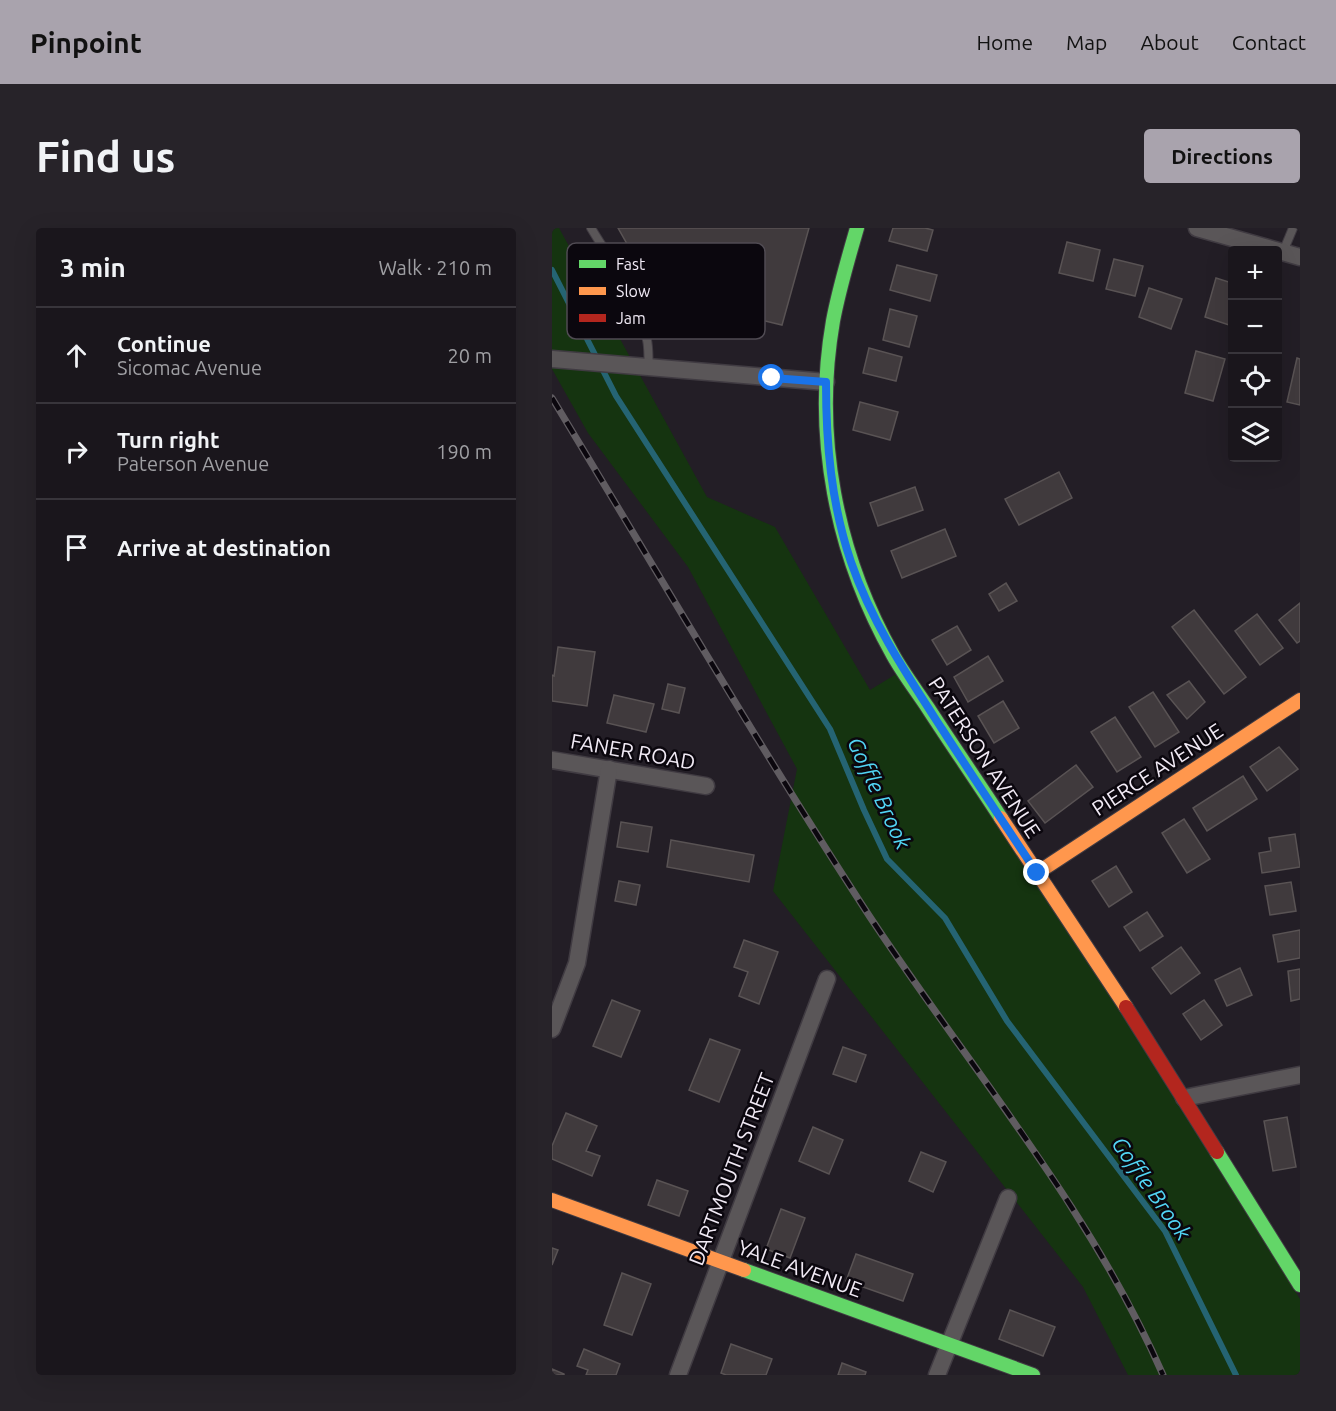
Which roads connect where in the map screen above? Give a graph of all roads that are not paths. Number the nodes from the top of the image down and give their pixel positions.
1 (591, 228) edge
2 (1197, 228) edge
3 (1293, 228) edge
4 (854, 230) edge
5 (600, 243) edge
6 (1283, 252) junction
7 (1300, 257) edge
8 (647, 339) edge
9 (552, 359) edge
10 (649, 367) junction
11 (826, 382) junction
12 (1300, 700) edge
13 (552, 760) edge
14 (609, 769) junction
15 (706, 786) dead end
16 (1037, 873) junction
17 (827, 980) dead end
18 (552, 1029) edge
19 (1300, 1075) edge
20 (1184, 1098) junction
21 (1008, 1198) dead end
22 (552, 1200) edge
23 (721, 1261) junction
24 (1300, 1285) edge
25 (949, 1344) junction
26 (678, 1375) edge
27 (937, 1375) edge
28 (1033, 1375) edge

1 - 5 lane
2 - 6 street
3 - 6 lane
4 - 11 street, PATERSON AVENUE
6 - 7 street
8 - 10 lane
9 - 10 street
10 - 11 street
11 - 16 street, PATERSON AVENUE
12 - 16 street, PIERCE AVENUE
13 - 14 street, FANER ROAD
14 - 15 street, FANER ROAD
14 - 18 street
16 - 20 street, PATERSON AVENUE
17 - 23 street, DARTMOUTH STREET
19 - 20 street
20 - 24 street, PATERSON AVENUE
21 - 25 street
22 - 23 street, YALE AVENUE
23 - 25 street, YALE AVENUE
23 - 26 street, DARTMOUTH STREET
25 - 27 street
25 - 28 street, YALE AVENUE

